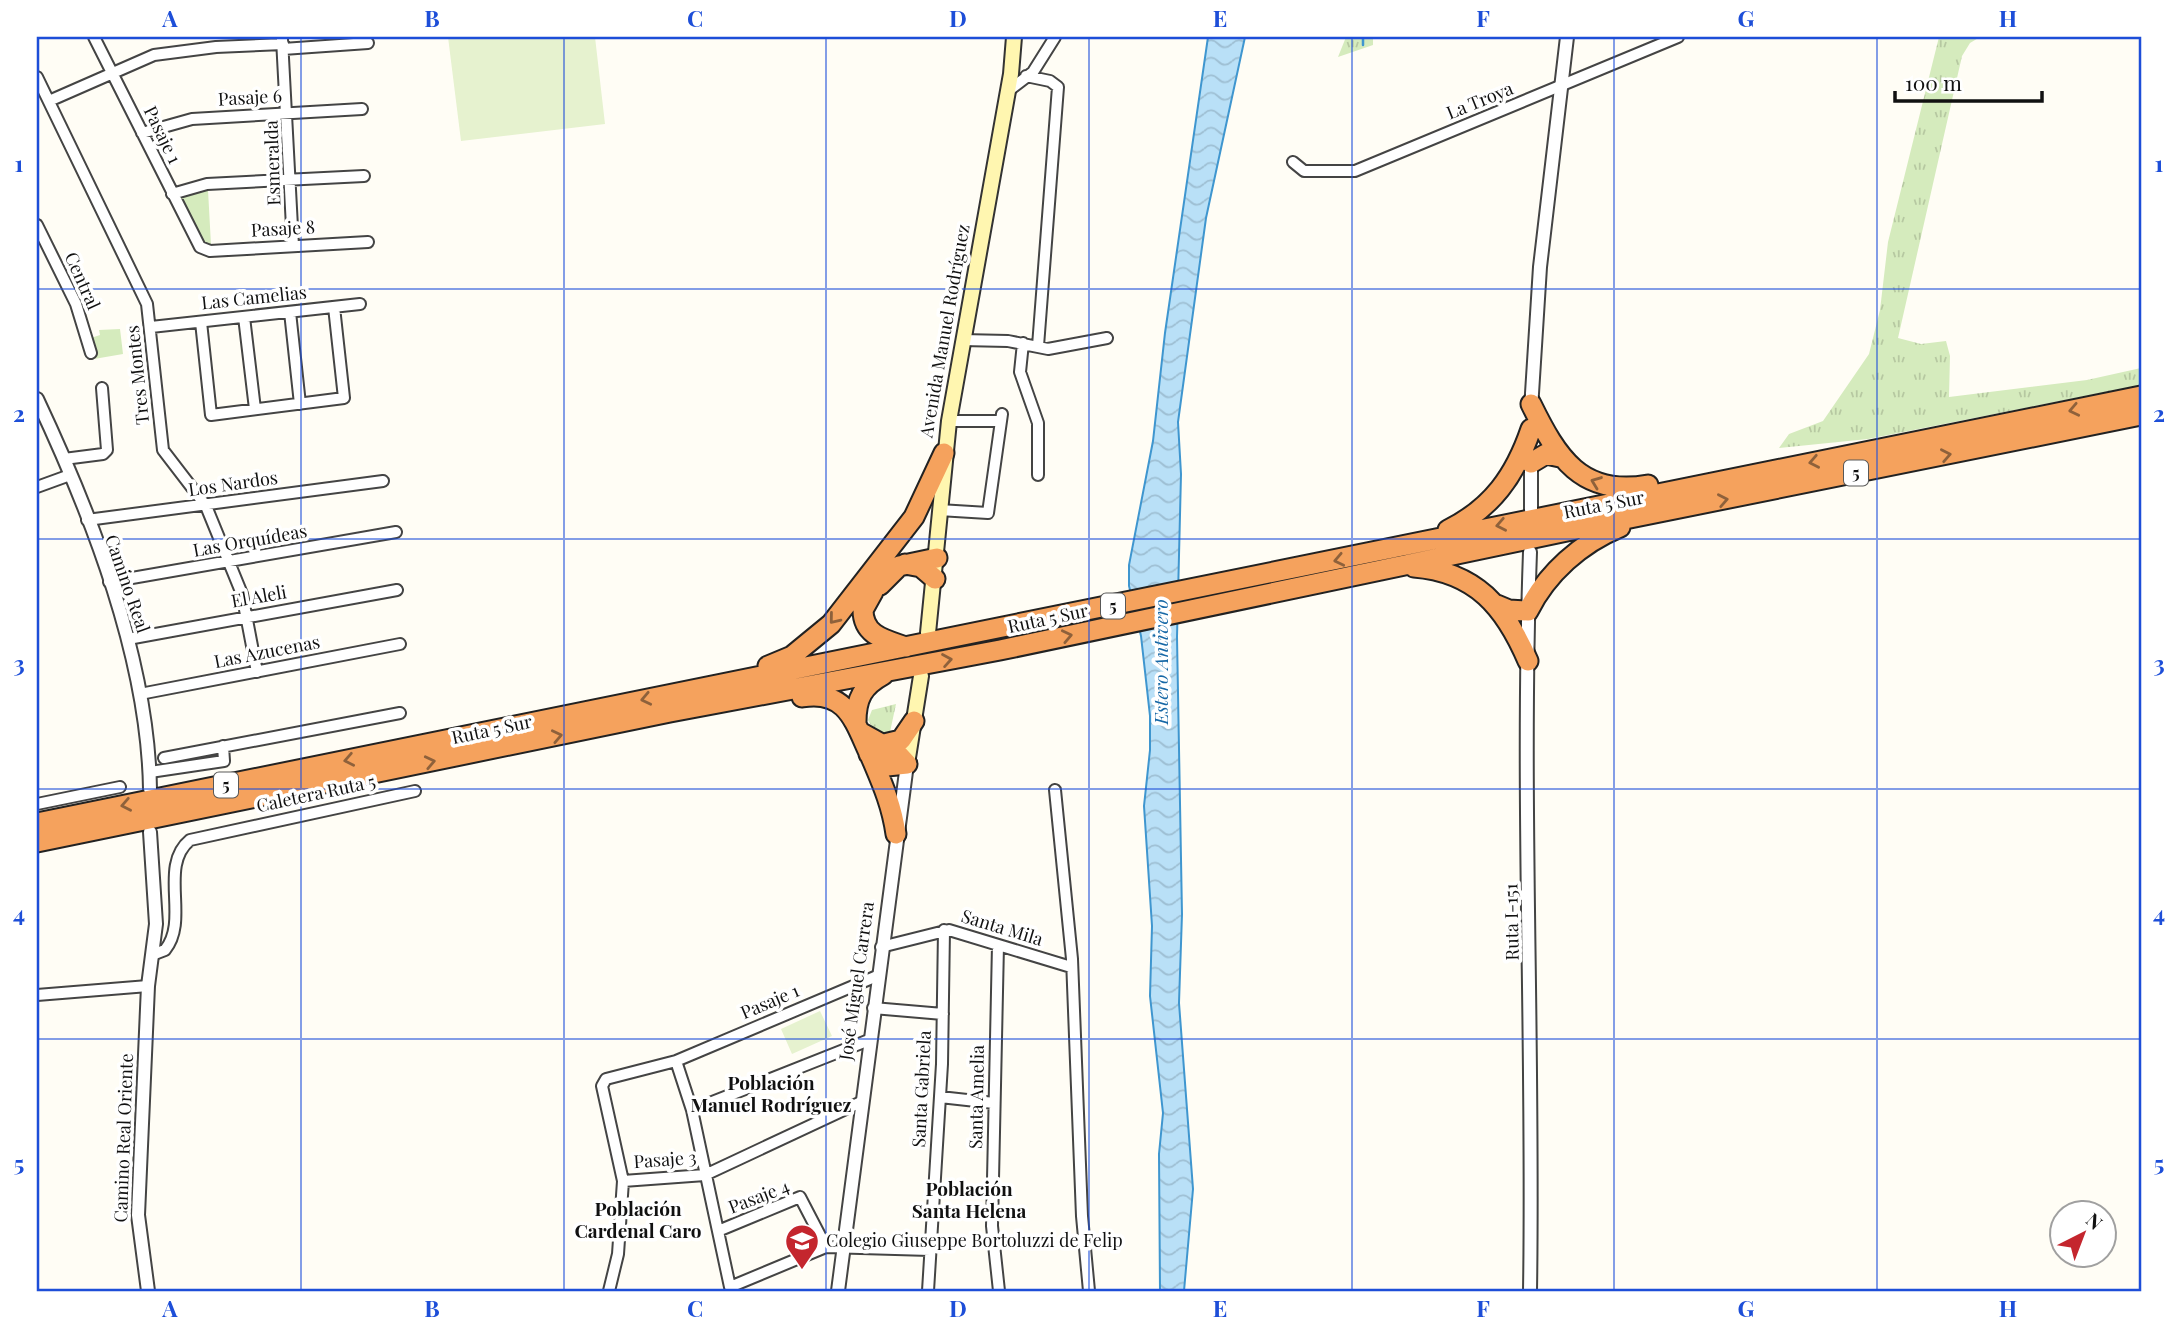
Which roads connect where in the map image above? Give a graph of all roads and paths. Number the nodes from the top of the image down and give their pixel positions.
1 (94, 37) edge
2 (1014, 37) edge
3 (1055, 37) edge
4 (1567, 37) edge
5 (1678, 37) edge
6 (214, 42) edge
7 (283, 43) edge
8 (368, 43) dead end
9 (1040, 59) junction
10 (1012, 68) junction
11 (111, 72) junction
12 (1026, 76) junction
13 (37, 77) edge
14 (1559, 88) junction
15 (1008, 90) junction
16 (49, 101) junction
17 (362, 110) dead end
18 (288, 113) junction
19 (142, 133) junction
20 (1293, 162) dead end
21 (364, 176) dead end
22 (291, 179) junction
23 (172, 194) junction
24 (37, 225) edge
25 (369, 242) dead end
26 (293, 246) junction
27 (200, 247) joint
28 (360, 304) dead end
29 (334, 307) junction
30 (290, 312) junction
31 (244, 317) junction
32 (201, 322) junction
33 (151, 327) junction
34 (1107, 338) dead end
35 (962, 340) junction
36 (1023, 343) junction
37 (1038, 346) junction
38 (91, 353) dead end
39 (102, 388) dead end
40 (2141, 396) edge
41 (37, 399) edge
42 (300, 404) junction
43 (1531, 404) junction
44 (255, 409) junction
45 (2141, 415) edge
46 (41, 417) edge
47 (948, 421) junction
48 (1531, 429) junction
49 (944, 453) junction
50 (1560, 457) junction
51 (64, 459) junction
52 (1531, 463) junction
53 (1760, 473) junction
54 (70, 475) junction
55 (1038, 475) dead end
56 (383, 481) dead end
57 (37, 487) edge
58 (206, 506) junction
59 (939, 510) junction
60 (1531, 510) dead end
61 (1657, 513) junction
62 (87, 520) junction
63 (396, 532) dead end
64 (892, 547) junction
65 (1406, 547) junction
66 (1531, 552) dead end
67 (937, 558) junction
68 (228, 564) junction
69 (904, 564) junction
70 (1395, 567) junction
71 (934, 579) junction
72 (109, 582) junction
73 (397, 590) dead end
74 (1497, 605) junction
75 (1528, 611) junction
76 (248, 617) junction
77 (928, 633) dead end
78 (128, 639) junction
79 (400, 644) dead end
80 (907, 648) junction
81 (1528, 661) junction
82 (893, 670) junction
83 (257, 672) junction
84 (921, 676) dead end
85 (712, 685) junction
86 (140, 694) junction
87 (670, 712) junction
88 (400, 713) dead end
89 (914, 721) junction
90 (858, 727) junction
91 (223, 746) junction
92 (874, 749) junction
93 (164, 758) dead end
94 (907, 764) junction
95 (150, 772) junction
96 (120, 786) dead end
97 (150, 789) dead end
98 (1055, 790) dead end
99 (415, 791) dead end
100 (37, 804) edge
101 (37, 823) edge
102 (150, 832) dead end
103 (896, 834) junction
104 (37, 842) edge
105 (944, 929) junction
106 (998, 945) junction
107 (881, 947) junction
108 (152, 955) junction
109 (1071, 967) junction
110 (877, 976) junction
111 (148, 986) junction
112 (37, 995) edge
113 (873, 1008) junction
114 (943, 1014) junction
115 (869, 1041) junction
116 (676, 1061) junction
117 (940, 1097) junction
118 (860, 1102) junction
119 (994, 1103) junction
120 (692, 1110) junction
121 (705, 1175) junction
122 (623, 1181) junction
123 (718, 1231) junction
124 (843, 1246) junction
125 (826, 1247) junction
126 (930, 1250) junction
127 (148, 1291) edge
128 (609, 1291) edge
129 (838, 1291) edge
130 (928, 1291) edge
131 (999, 1291) edge
132 (1089, 1291) edge
133 (1530, 1291) edge

1 - 11 street, Pasaje 1
2 - 10 main road, Avenida Manuel Rodríguez
3 - 9 street
4 - 14 street
5 - 14 street, La Troya
6 - 7 street
6 - 11 street
7 - 8 street
7 - 18 street, Esmeralda
9 - 10 street
9 - 12 street
10 - 15 main road, Avenida Manuel Rodríguez
11 - 16 street
11 - 19 street, Pasaje 1
12 - 15 street
12 - 37 street
13 - 16 street, Tres Montes
14 - 20 street, La Troya
14 - 43 street
15 - 35 main road, Avenida Manuel Rodríguez
16 - 33 street, Tres Montes
17 - 18 street, Pasaje 6
18 - 19 street, Pasaje 6
18 - 22 street, Esmeralda
19 - 23 street, Pasaje 1
21 - 22 street
22 - 23 street
22 - 26 street, Esmeralda
23 - 27 street, Pasaje 1
24 - 38 street, Central
25 - 26 street, Pasaje 8
26 - 27 street, Pasaje 8
28 - 29 street, Las Camelias
29 - 30 street, Las Camelias
29 - 42 street
30 - 31 street, Las Camelias
30 - 42 street
31 - 32 street, Las Camelias
31 - 44 street
32 - 33 street, Las Camelias
32 - 44 street
33 - 58 street, Tres Montes
34 - 37 street
35 - 36 street
35 - 47 main road, Avenida Manuel Rodríguez
36 - 37 street
36 - 55 street
39 - 51 street
40 -> 53 highway, Ruta 5 Sur / 5
41 - 46 street, Camino Real
42 - 44 street
43 - 48 street
43 - 50 highway
61 -> 45 highway, Ruta 5 Sur / 5
46 - 51 street, Camino Real
47 - 49 main road, Avenida Manuel Rodríguez
47 - 59 street
48 - 52 street
48 - 65 highway
49 - 59 main road, Avenida Manuel Rodríguez
49 - 64 highway
50 - 52 highway
53 -> 50 highway
51 - 54 street, Camino Real
52 - 60 street
53 -> 65 highway, Ruta 5 Sur / 5
54 - 57 street
54 - 62 street, Camino Real
56 - 58 street, Los Nardos
58 - 62 street, Los Nardos
58 - 68 street, Tres Montes
59 - 67 main road, Avenida Manuel Rodríguez
61 - 70 highway, Ruta 5 Sur / 5
61 - 75 highway
62 - 72 street, Camino Real
63 - 68 street, Las Orquídeas
64 - 67 highway
64 -> 85 highway
65 -> 80 highway, Ruta 5 Sur / 5
66 - 75 street, Ruta I-151
67 - 69 highway
67 - 71 main road, Avenida Manuel Rodríguez
68 - 72 street, Las Orquídeas
68 - 76 street, Tres Montes
69 - 71 highway
69 - 80 highway
70 - 74 highway
82 -> 70 highway, Ruta 5 Sur / 5
71 - 77 main road, Avenida Manuel Rodríguez
72 - 78 street, Camino Real
73 - 76 street, El Aleli
74 - 75 highway
74 - 81 highway
75 - 81 street, Ruta I-151
76 - 78 street, El Aleli
76 - 83 street, Tres Montes
78 - 86 street, Camino Real
79 - 83 street, Las Azucenas
80 - 85 highway, Ruta 5 Sur / 5
81 - 133 street, Ruta I-151
82 - 87 highway, Ruta 5 Sur / 5
82 - 90 highway
83 - 86 street, Las Azucenas
84 - 89 main road, José Miguel Carrera
85 -> 101 highway, Ruta 5 Sur / 5
86 - 95 street, Camino Real
87 - 90 highway
104 -> 87 highway, Ruta 5 Sur / 5
88 - 91 street
89 - 92 highway
89 - 94 main road, José Miguel Carrera
90 - 92 highway
91 - 93 street
91 - 95 street
92 - 94 highway
92 - 103 highway
94 - 103 street, José Miguel Carrera
95 - 97 street, Camino Real
96 - 100 street
98 - 109 street
99 - 108 street, Caletera Ruta 5
102 - 108 street
103 - 107 street, José Miguel Carrera
105 - 106 street, Santa Mila
105 - 107 street, Santa Mila
105 - 114 street, Santa Gabriela
106 - 109 street, Santa Mila
106 - 119 street, Santa Amelia
107 - 110 street, José Miguel Carrera
108 - 111 street
109 - 132 street
110 - 113 street, José Miguel Carrera
110 - 116 street, Pasaje 1
111 - 112 street
111 - 127 street, Camino Real Oriente
113 - 114 street
113 - 115 street, José Miguel Carrera
114 - 117 street, Santa Gabriela
115 - 118 street, José Miguel Carrera
115 - 120 street
116 - 120 street
116 - 122 street, Pasaje 1
117 - 119 street
117 - 126 street, Santa Gabriela
118 - 121 street, Pasaje 3
118 - 124 street, José Miguel Carrera
119 - 131 street, Santa Amelia
120 - 121 street
121 - 122 street, Pasaje 3
121 - 123 street
122 - 128 street, Pasaje 1
123 - 125 street, Pasaje 4
123 - 125 street
124 - 125 street
124 - 126 street
124 - 129 street, José Miguel Carrera
126 - 130 street, Santa Gabriela

